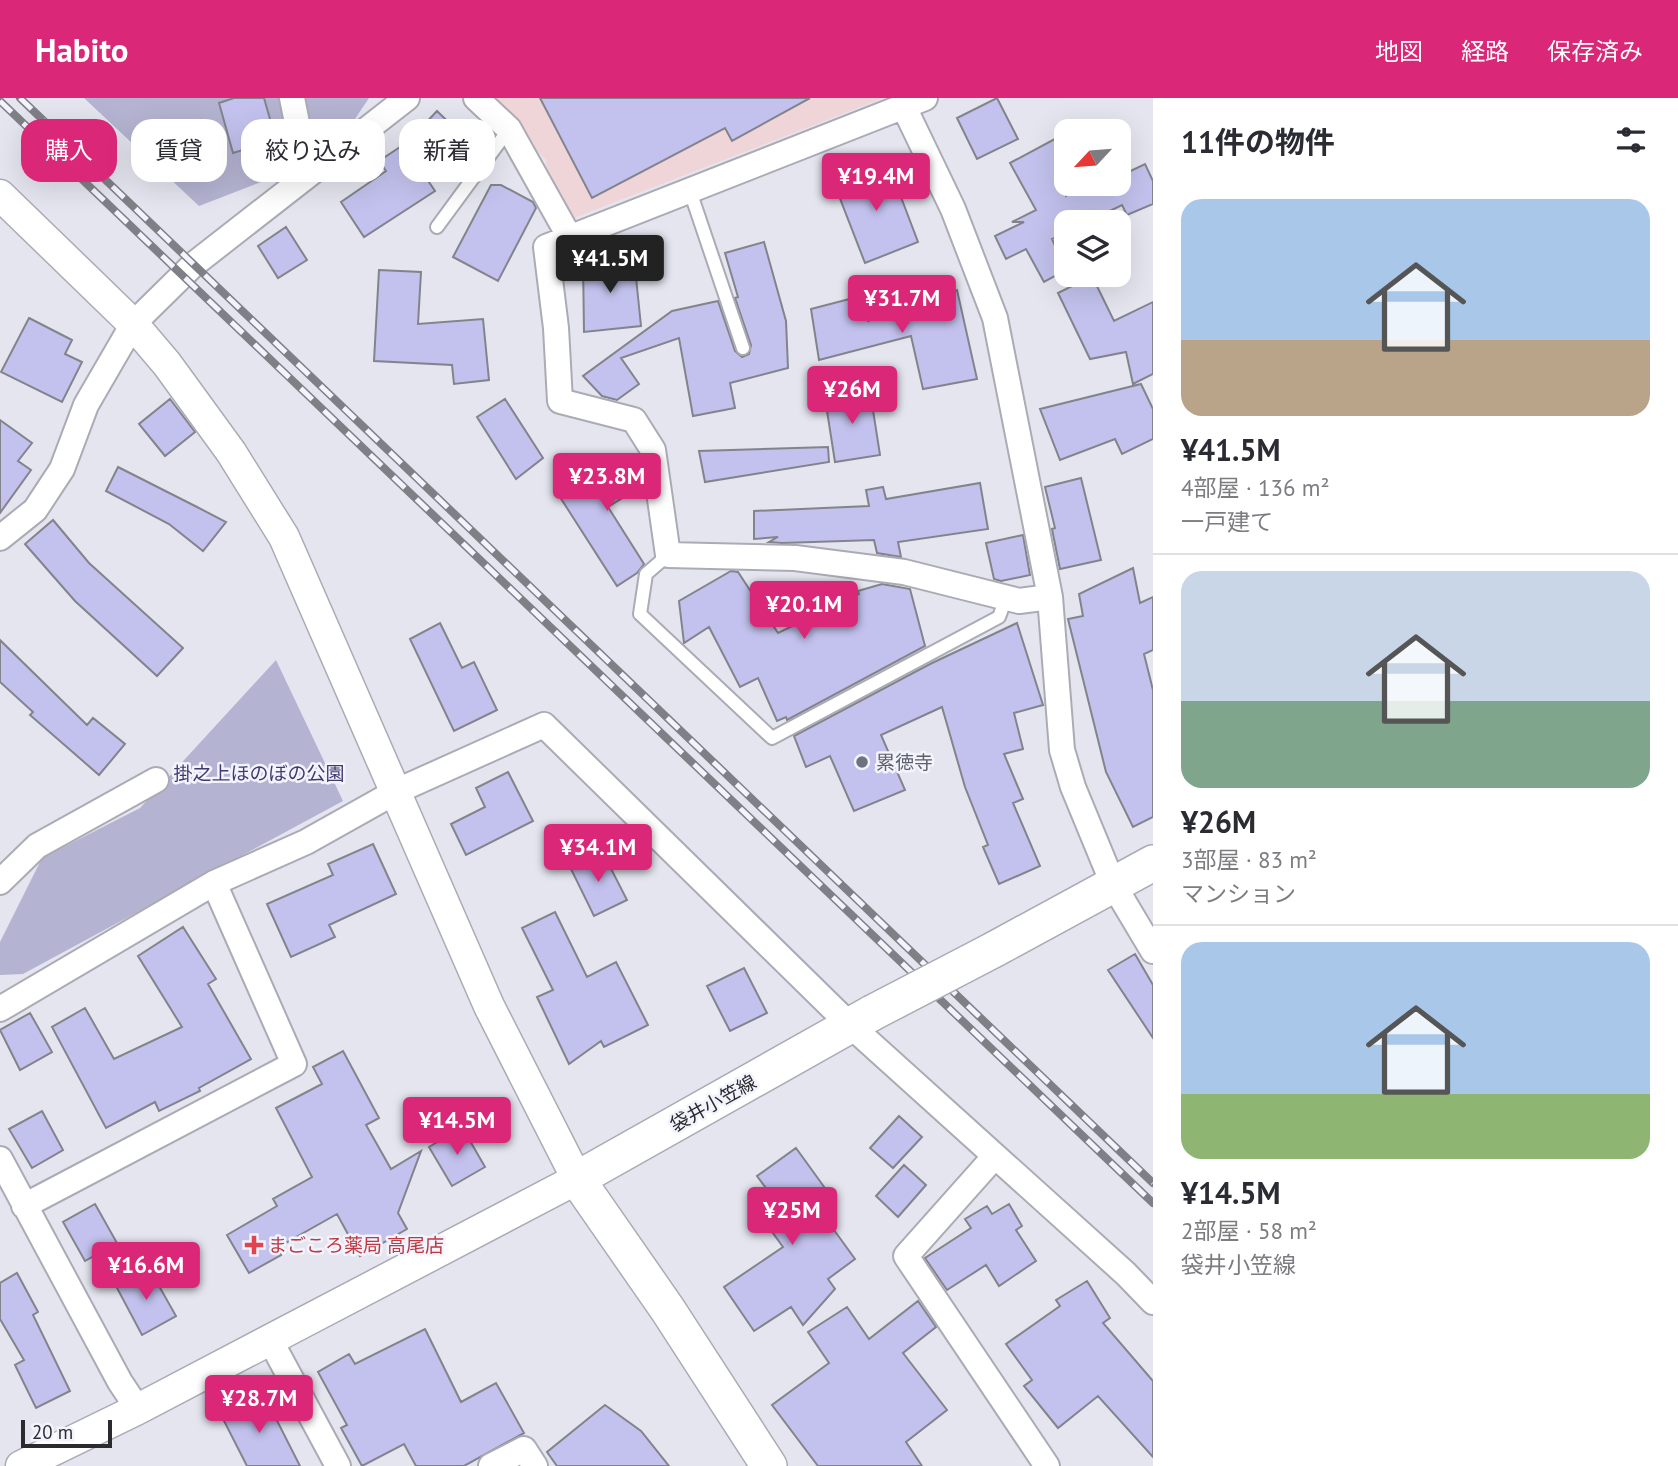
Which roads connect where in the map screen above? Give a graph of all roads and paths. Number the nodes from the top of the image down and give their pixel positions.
1 (292, 98) edge
2 (407, 98) edge
3 (476, 98) edge
4 (914, 103) edge
5 (296, 119) edge
6 (379, 119) edge
7 (509, 129) junction
8 (296, 182) edge
9 (690, 191) junction
10 (0, 195) edge
11 (437, 227) dead end
12 (570, 238) junction
13 (133, 324) junction
14 (743, 348) dead end
15 (0, 538) edge
16 (668, 555) junction
17 (1050, 597) junction
18 (1006, 598) junction
19 (156, 780) dead end
20 (397, 791) junction
21 (1153, 863) edge
22 (0, 881) edge
23 (214, 883) junction
24 (1113, 884) junction
25 (1153, 951) edge
26 (0, 1009) edge
27 (861, 1019) junction
28 (995, 1156) junction
29 (0, 1159) edge
30 (577, 1179) junction
31 (24, 1206) junction
32 (1153, 1302) edge
33 (268, 1338) junction
34 (138, 1409) junction
35 (21, 1466) edge
36 (338, 1466) edge
37 (491, 1466) edge
38 (535, 1466) edge
39 (769, 1466) edge
40 (1047, 1466) edge

1 - 5 street
2 - 6 street
3 - 7 street
4 - 9 street
4 - 17 street
7 - 11 lane
7 - 12 street
8 - 13 street
9 - 12 street
9 - 14 lane
10 - 13 street
12 - 16 street
13 - 15 street
13 - 20 street
16 - 18 street
16 - 18 lane
17 - 18 street
17 - 24 street
19 - 22 street
20 - 23 street
20 - 27 street
20 - 30 street
21 - 24 main road, 袋井小笠線
23 - 26 street
23 - 31 street
24 - 25 street
24 - 27 main road, 袋井小笠線, bridge
27 - 28 street
27 - 30 main road, 袋井小笠線
28 - 32 street
28 - 40 street
29 - 31 street
30 - 33 street
30 - 39 main road
31 - 34 street
33 - 34 street
33 - 36 street
34 - 35 street
37 - 38 street

